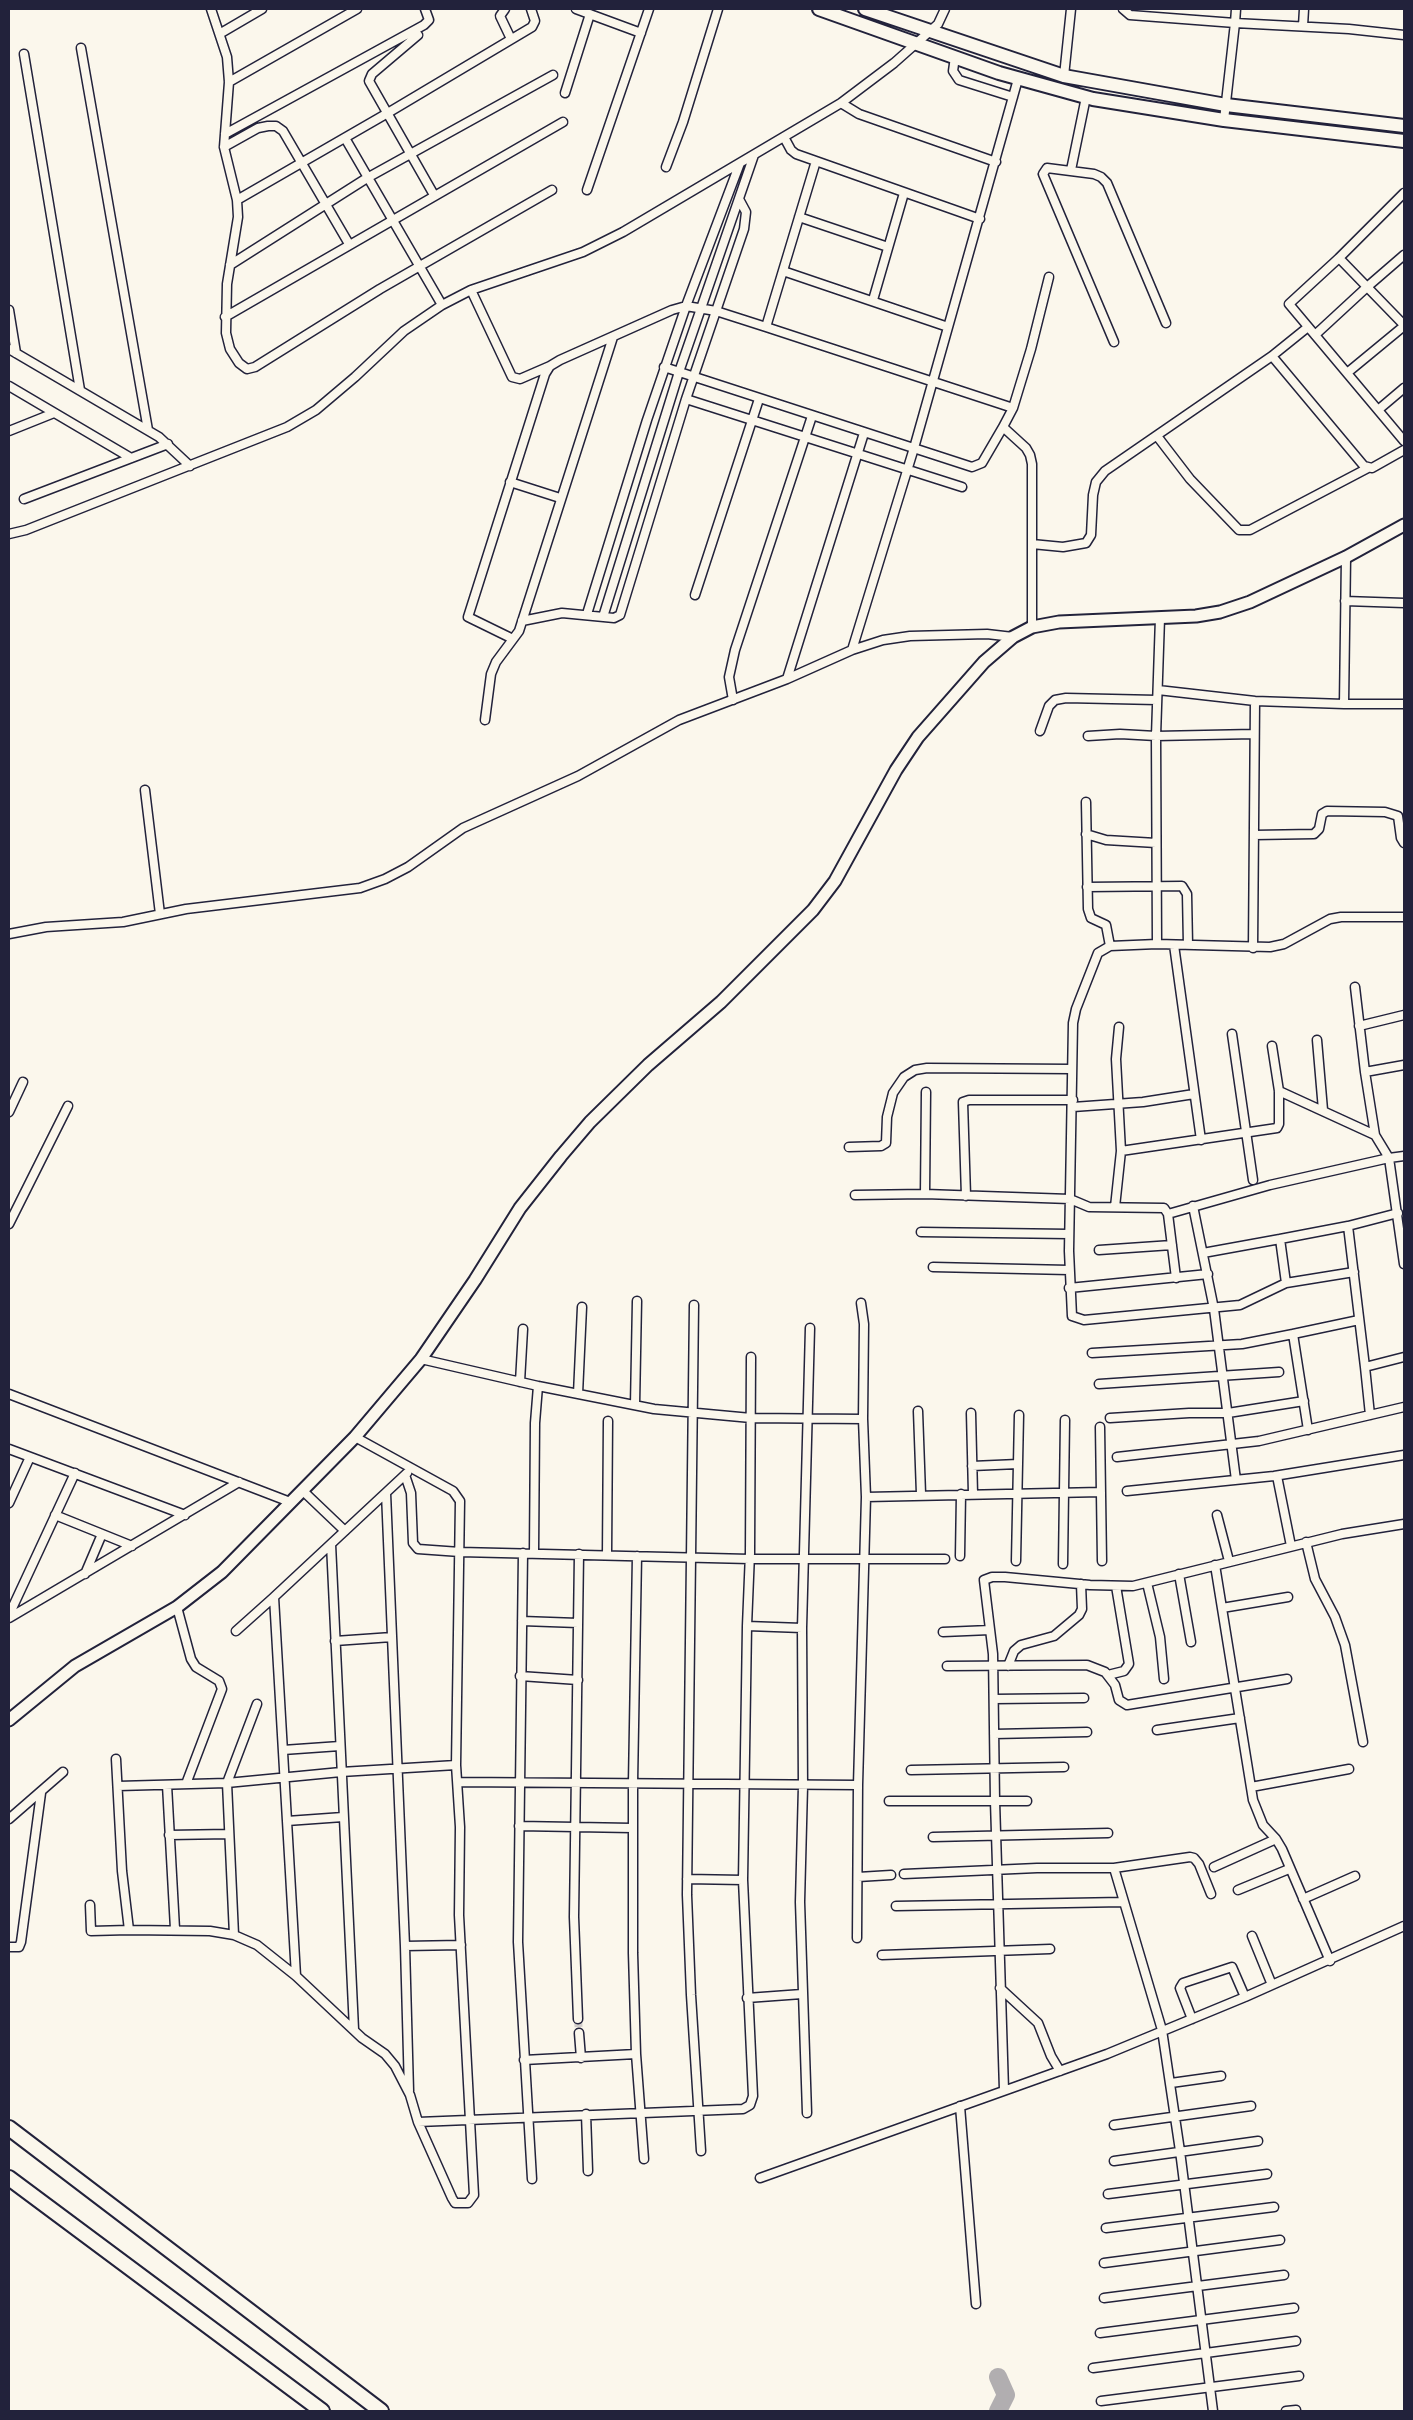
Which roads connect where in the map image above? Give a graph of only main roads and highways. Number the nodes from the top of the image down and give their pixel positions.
1 (818, 9) edge
2 (865, 9) edge
3 (1404, 126) edge
4 (1404, 141) edge
5 (1404, 525) edge
6 (9, 1720) edge
7 (9, 2128) edge
8 (9, 2178) edge
9 (322, 2411) edge
10 (381, 2411) edge

1 - 4 main road
2 - 3 main road
5 - 6 main road
7 - 10 highway
8 - 9 highway

